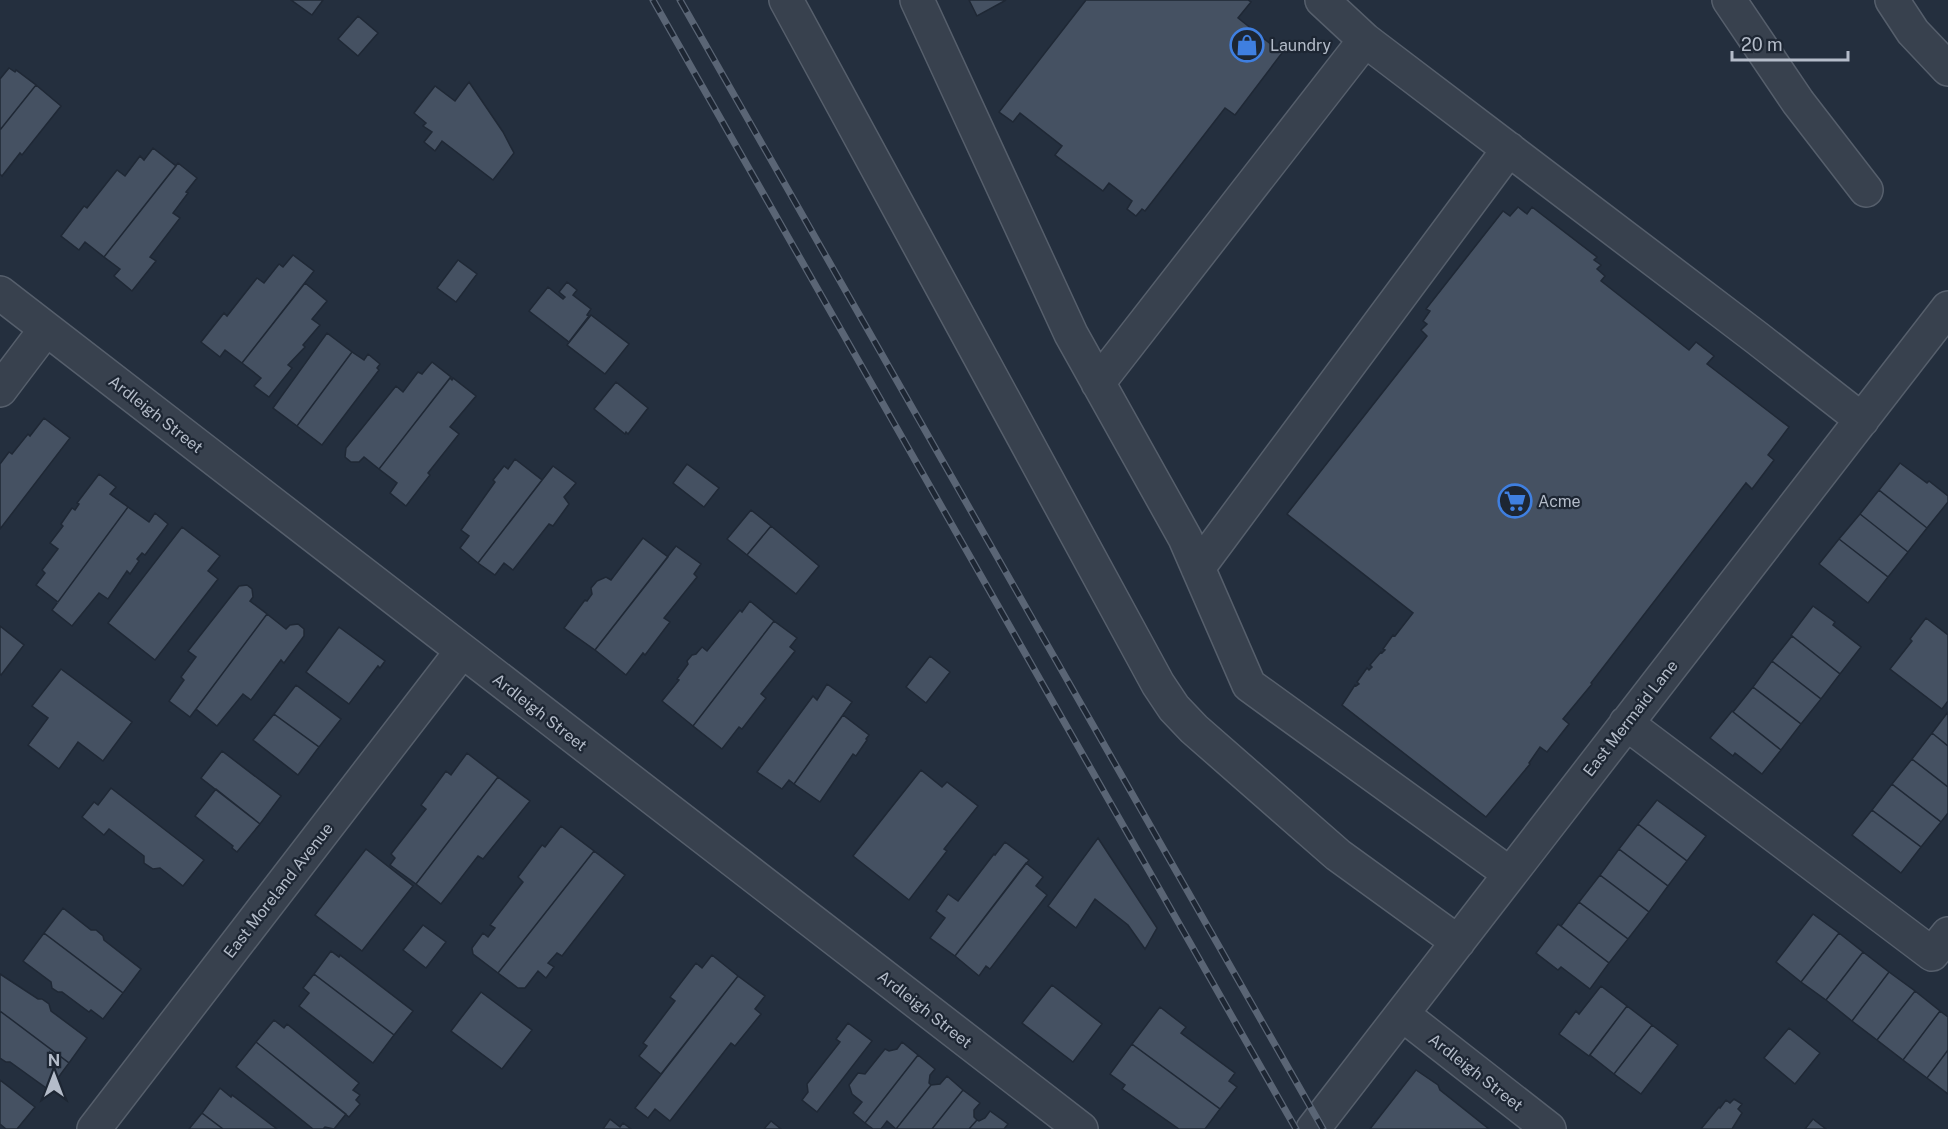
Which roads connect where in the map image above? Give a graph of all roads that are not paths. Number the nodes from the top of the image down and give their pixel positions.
1 (786, 0) edge
2 (917, 0) edge
3 (1322, 0) edge
4 (1729, 0) edge
5 (1892, 0) edge
6 (1365, 40) junction
7 (1948, 69) edge
8 (1509, 149) junction
9 (1866, 190) dead end
10 (0, 293) edge
11 (1948, 308) edge
12 (46, 329) junction
13 (1098, 383) junction
14 (0, 390) edge
15 (1862, 420) junction
16 (1198, 568) junction
17 (462, 651) junction
18 (1626, 723) junction
19 (1510, 874) junction
20 (1948, 934) edge
21 (1458, 942) junction
22 (1402, 1014) junction
23 (94, 1129) edge
24 (1081, 1129) edge
25 (1313, 1129) edge
26 (1550, 1129) edge

1 - 21 street
2 - 13 street
3 - 6 street
4 - 9 street
5 - 7 street
6 - 8 street
6 - 13 street
8 - 15 street
8 - 16 street
10 - 12 street, Ardleigh Street
11 - 15 street, East Mermaid Lane
12 - 14 street
12 - 17 street, Ardleigh Street
13 - 16 street
15 - 18 street, East Mermaid Lane
16 - 19 street
17 - 23 street, East Moreland Avenue
17 - 24 street, Ardleigh Street
18 - 19 street, East Mermaid Lane
18 - 20 street
19 - 21 street, East Mermaid Lane
21 - 22 street, East Mermaid Lane
22 - 25 street, East Mermaid Lane
22 - 26 street, Ardleigh Street

